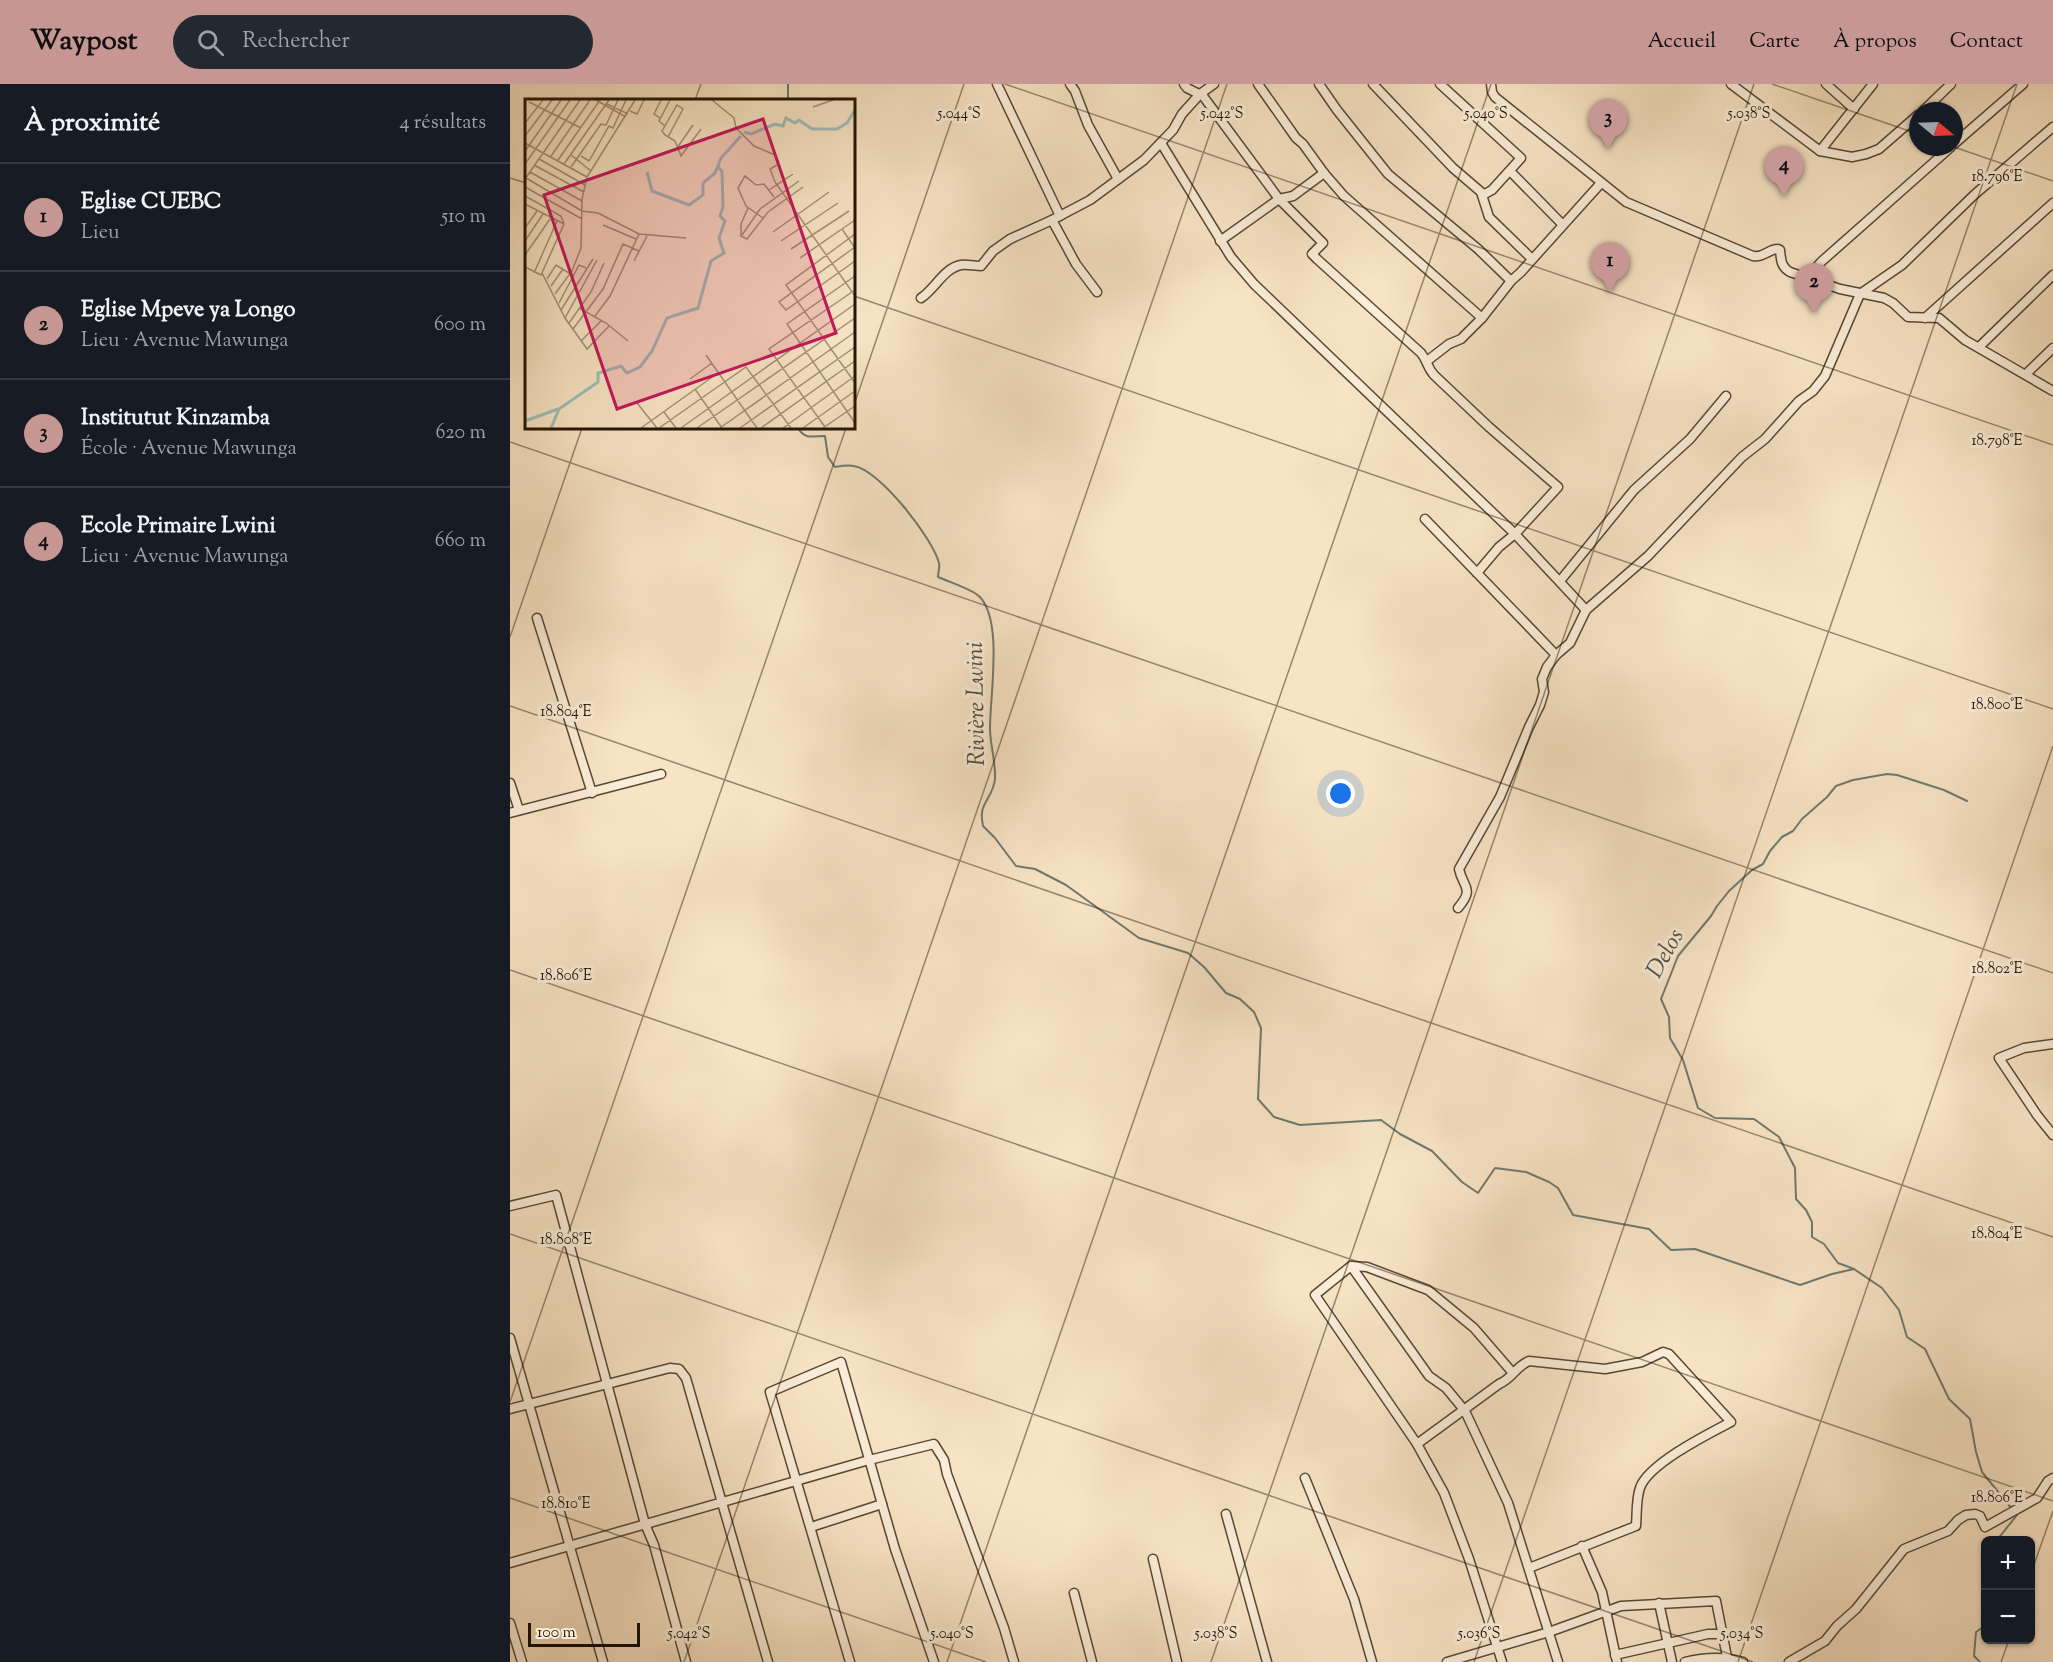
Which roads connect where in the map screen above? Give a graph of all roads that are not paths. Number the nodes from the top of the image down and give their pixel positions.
1 (997, 84) edge
2 (1070, 84) edge
3 (1184, 84) edge
4 (1214, 84) edge
5 (1258, 84) edge
6 (1319, 84) edge
7 (1373, 84) edge
8 (1440, 84) edge
9 (1491, 84) edge
10 (1731, 84) edge
11 (1826, 84) edge
12 (1873, 84) edge
13 (1951, 84) edge
14 (2023, 84) edge
15 (1200, 94) junction
16 (1932, 102) edge
17 (1854, 109) junction
18 (1909, 123) edge
19 (2053, 127) edge
20 (1963, 136) edge
21 (1161, 143) junction
22 (1820, 151) junction
23 (1941, 156) edge
24 (1510, 171) junction
25 (1324, 173) junction
26 (1119, 179) junction
27 (1601, 183) junction
28 (1483, 195) junction
29 (1279, 199) junction
30 (2053, 203) edge
31 (1056, 218) junction
32 (1563, 224) junction
33 (1221, 241) junction
34 (1532, 259) junction
35 (2053, 275) edge
36 (1808, 277) junction
37 (1511, 281) junction
38 (1097, 292) dead end
39 (1860, 294) junction
40 (921, 298) dead end
41 (1482, 318) junction
42 (1926, 318) junction
43 (1979, 347) junction
44 (2053, 348) edge
45 (1427, 360) junction
46 (2026, 374) junction
47 (2053, 391) edge
48 (1726, 396) dead end
49 (1425, 519) dead end
50 (1515, 534) junction
51 (1477, 573) junction
52 (1560, 581) junction
53 (1586, 610) junction
54 (537, 618) dead end
55 (1556, 655) junction
56 (661, 774) dead end
57 (510, 783) edge
58 (592, 793) junction
59 (515, 812) edge
60 (1458, 908) dead end
61 (2053, 1044) edge
62 (2053, 1135) edge
63 (510, 1206) edge
64 (1351, 1266) junction
65 (510, 1338) edge
66 (1512, 1372) junction
67 (607, 1383) junction
68 (529, 1403) junction
69 (510, 1409) edge
70 (1465, 1411) junction
71 (1417, 1444) junction
72 (869, 1460) junction
73 (1305, 1478) dead end
74 (2053, 1478) edge
75 (795, 1482) junction
76 (721, 1502) junction
77 (882, 1504) junction
78 (1226, 1514) dead end
79 (645, 1524) junction
80 (811, 1527) junction
81 (569, 1546) junction
82 (1582, 1546) junction
83 (1153, 1559) dead end
84 (510, 1563) edge
85 (1529, 1568) junction
86 (1074, 1593) dead end
87 (1659, 1603) junction
88 (1606, 1612) junction
89 (510, 1623) edge
90 (1549, 1632) junction
91 (1724, 1634) junction
92 (1668, 1642) junction
93 (1498, 1648) junction
94 (1727, 1657) junction
95 (1616, 1658) edge
96 (522, 1662) edge
97 (603, 1662) edge
98 (686, 1662) edge
99 (768, 1662) edge
100 (850, 1662) edge
101 (934, 1662) edge
102 (1014, 1662) edge
103 (1092, 1662) edge
104 (1177, 1662) edge
105 (1267, 1662) edge
106 (1372, 1662) edge
107 (1447, 1662) edge
108 (1502, 1662) edge
109 (1558, 1662) edge
110 (1672, 1662) edge
111 (1685, 1662) edge
112 (1743, 1662) edge
113 (1789, 1662) edge

1 - 31 street
2 - 26 street
3 - 15 street
4 - 15 street
5 - 25 street
6 - 37 street
7 - 28 street
8 - 24 street
9 - 27 street
10 - 22 street
11 - 17 street
12 - 17 street
13 - 16 street
14 - 20 street
15 - 21 street
15 - 29 street
17 - 22 street
18 - 22 street
19 - 39 street
21 - 26 street
21 - 33 street
23 - 36 street
24 - 28 street
24 - 32 street
25 - 29 street
25 - 41 street
26 - 31 street
27 - 32 street
27 - 36 street
28 - 34 street
29 - 33 street
29 - 45 street
30 - 42 street
31 - 38 street
31 - 40 street
32 - 34 street
33 - 50 street
34 - 37 street
35 - 43 street
36 - 39 street
37 - 41 street
39 - 42 street
39 - 53 street
41 - 45 street
42 - 43 street
43 - 46 street
44 - 46 street
45 - 50 street
46 - 47 street
48 - 52 street
49 - 51 street
50 - 51 street
50 - 52 street
51 - 55 street
52 - 53 street
53 - 55 street
54 - 58 street
55 - 60 street
56 - 58 street
57 - 59 street
58 - 59 street
61 - 62 street
63 - 67 street
64 - 66 street
64 - 70 street
64 - 71 street
65 - 68 street
66 - 70 street
66 - 82 street
67 - 68 street
67 - 76 street
67 - 79 street
68 - 69 street
68 - 81 street
70 - 71 street
70 - 85 street
71 - 93 street
72 - 75 street
72 - 75 street
72 - 77 street
72 - 102 street
73 - 106 street
74 - 113 street
75 - 76 street
75 - 80 street
76 - 79 street
76 - 99 street
77 - 80 street
77 - 101 street
78 - 105 street
79 - 81 street
79 - 98 street
80 - 100 street
81 - 84 street
81 - 97 street
82 - 85 street
82 - 88 street
83 - 104 street
85 - 90 street
86 - 103 street
87 - 88 street
87 - 91 street
87 - 92 street
88 - 90 street
88 - 95 street
89 - 96 street
90 - 93 street
90 - 109 street
91 - 92 street
91 - 94 street
92 - 95 street
92 - 110 street
93 - 107 street
93 - 108 street
94 - 111 street
94 - 112 street

